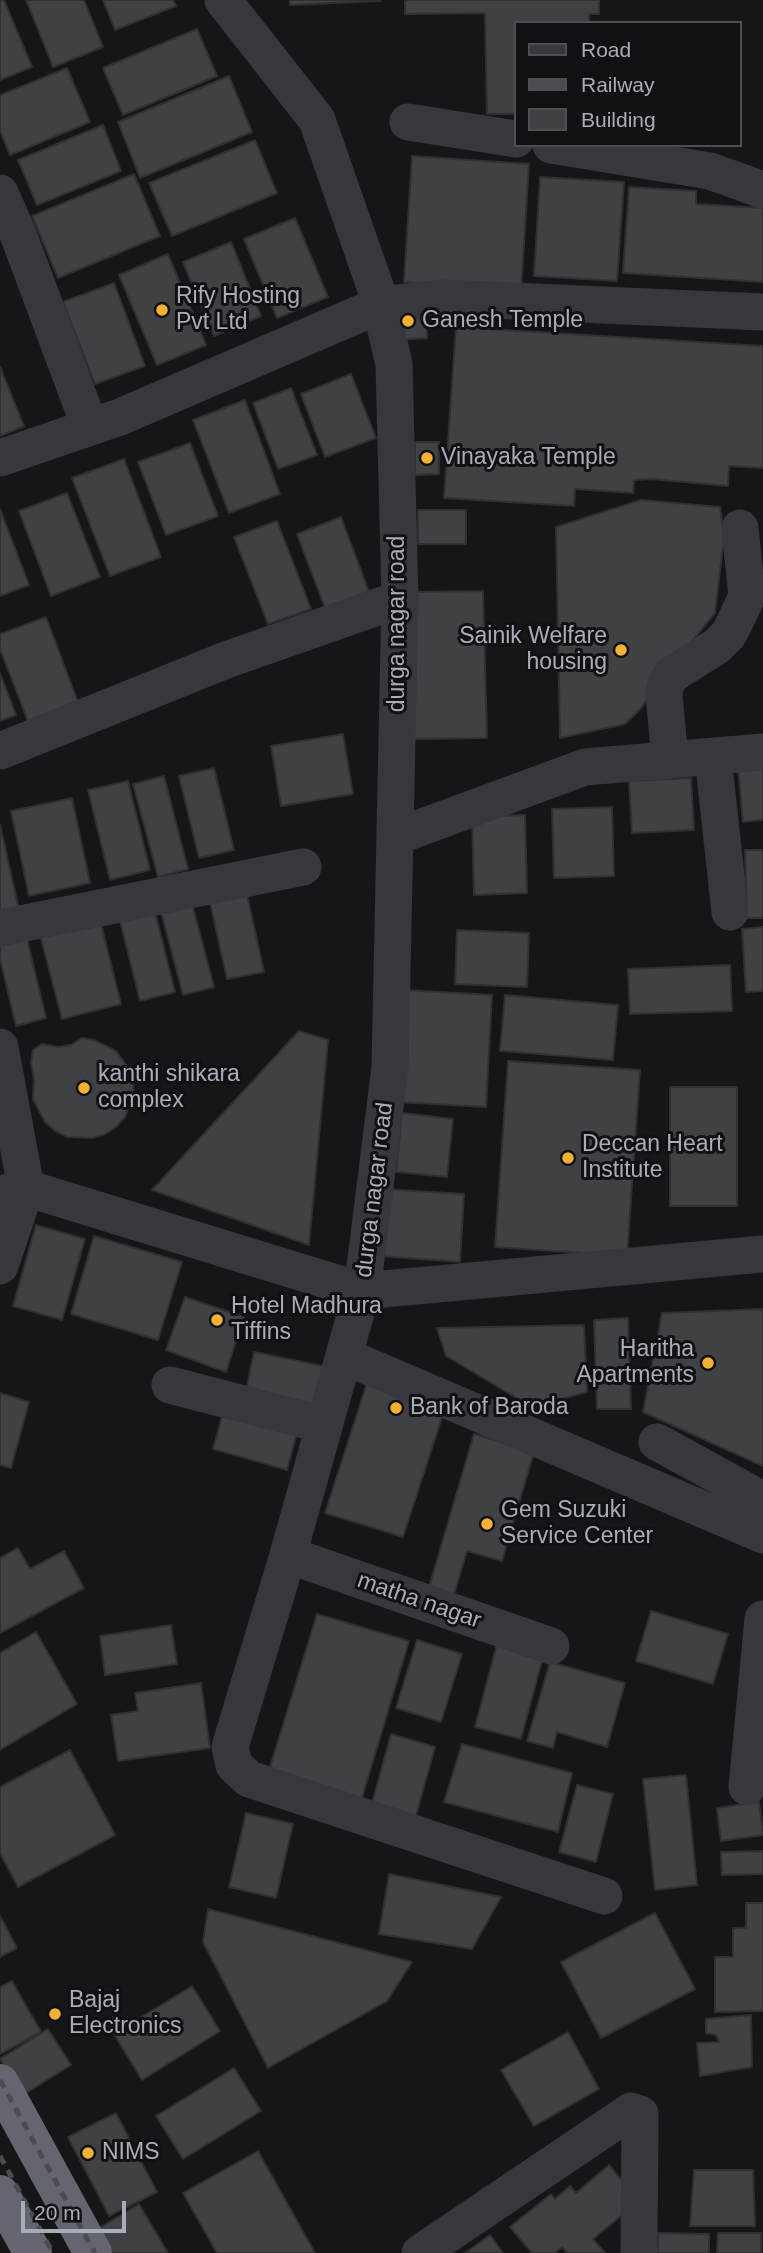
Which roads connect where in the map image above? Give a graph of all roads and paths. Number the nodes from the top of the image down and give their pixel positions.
1 (223, 0) edge
2 (408, 122) dead end
3 (514, 139) edge
4 (563, 147) edge
5 (763, 190) edge
6 (0, 193) edge
7 (380, 305) junction
8 (763, 312) edge
9 (90, 427) junction
10 (0, 458) edge
11 (740, 528) dead end
12 (400, 599) junction
13 (0, 751) edge
14 (763, 752) edge
15 (713, 757) junction
16 (670, 760) junction
17 (395, 838) junction
18 (303, 867) dead end
19 (730, 912) dead end
20 (0, 928) edge
21 (0, 1046) edge
22 (13, 1191) edge
23 (763, 1254) edge
24 (0, 1266) edge
25 (362, 1291) junction
26 (344, 1356) junction
27 (170, 1385) dead end
28 (324, 1425) junction
29 (657, 1442) dead end
30 (763, 1500) edge
31 (763, 1535) edge
32 (288, 1555) junction
33 (763, 1619) edge
34 (551, 1646) dead end
35 (747, 1787) dead end
36 (604, 1896) dead end
37 (0, 2083) edge
38 (0, 2194) edge
39 (33, 2253) edge
40 (93, 2253) edge
41 (419, 2253) edge
42 (639, 2253) edge

1 - 7 street, durga nagar road
2 - 3 street
4 - 5 street
6 - 9 street
7 - 8 street
7 - 9 street
7 - 12 street, durga nagar road
9 - 10 street
11 - 16 street
12 - 13 street
12 - 17 street, durga nagar road
14 - 15 street
15 - 16 street
15 - 19 street
16 - 17 street
17 - 25 street, durga nagar road
18 - 20 street
21 - 22 street
22 - 24 street
22 - 25 street
23 - 25 street
25 - 26 street, durga nagar road
26 - 28 street, durga nagar road
26 - 31 street
27 - 28 street
28 - 32 street, durga nagar road
29 - 30 street
32 - 34 street, matha nagar
32 - 36 street, durga nagar road
33 - 35 street
37 - 40 highway
38 - 39 highway
41 - 42 street

